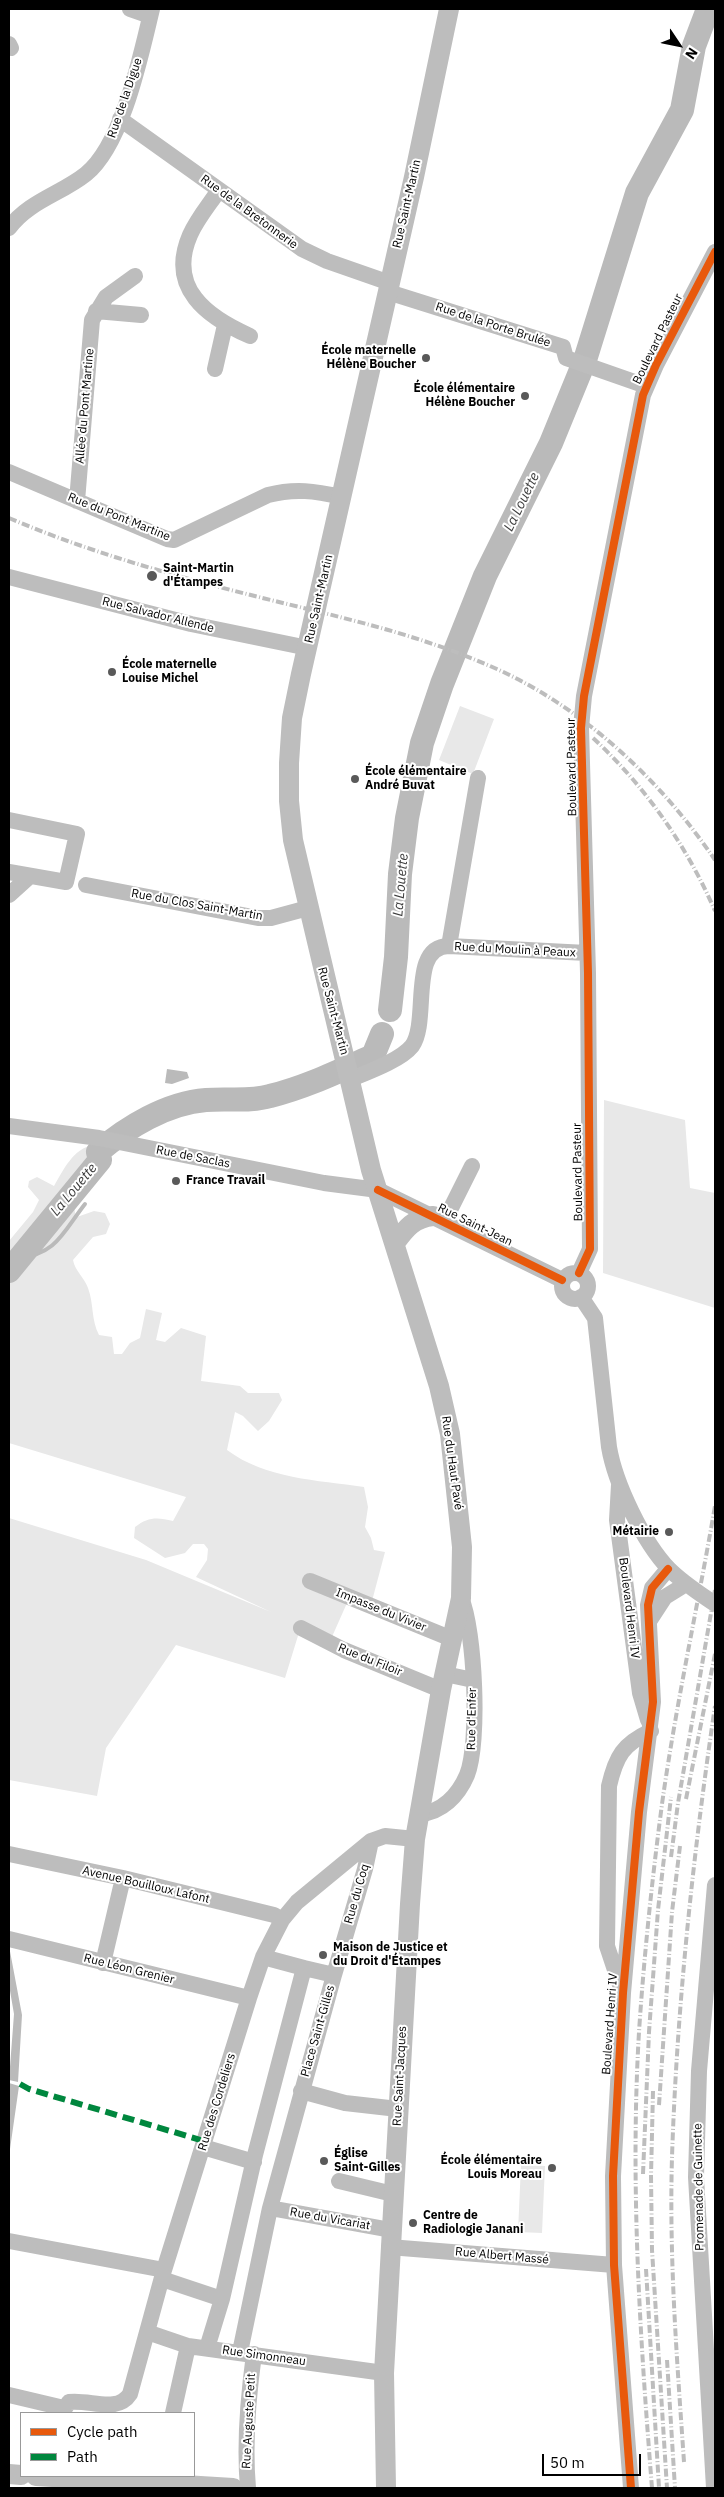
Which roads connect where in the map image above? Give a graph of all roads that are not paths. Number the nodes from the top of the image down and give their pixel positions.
1 (130, 9) edge
2 (449, 9) edge
3 (151, 13) edge
4 (120, 119) junction
5 (219, 190) junction
6 (9, 228) edge
7 (715, 252) edge
8 (134, 276) dead end
9 (389, 287) junction
10 (96, 312) junction
11 (141, 315) dead end
12 (225, 325) junction
13 (250, 336) dead end
14 (214, 368) dead end
15 (646, 386) junction
16 (9, 472) edge
17 (342, 497) junction
18 (77, 501) junction
19 (9, 577) edge
20 (308, 648) junction
21 (478, 778) dead end
22 (9, 820) edge
23 (9, 872) edge
24 (30, 876) junction
25 (86, 885) dead end
26 (9, 895) edge
27 (308, 908) junction
28 (449, 946) junction
29 (587, 953) junction
30 (349, 1071) junction
31 (9, 1126) edge
32 (472, 1166) dead end
33 (378, 1190) junction
34 (438, 1219) junction
35 (395, 1243) junction
36 (579, 1273) junction
37 (562, 1280) junction
38 (581, 1298) junction
39 (619, 1485) junction
40 (668, 1569) junction
41 (310, 1581) dead end
42 (686, 1584) junction
43 (461, 1598) junction
44 (715, 1604) edge
45 (650, 1620) junction
46 (300, 1628) dead end
47 (452, 1639) junction
48 (473, 1680) junction
49 (443, 1683) junction
50 (651, 1731) junction
51 (420, 1814) junction
52 (371, 1840) junction
53 (415, 1840) junction
54 (9, 1854) edge
55 (123, 1878) junction
56 (715, 1885) edge
57 (282, 1920) junction
58 (9, 1940) edge
59 (262, 1957) junction
60 (103, 1963) junction
61 (304, 1968) junction
62 (334, 1976) junction
63 (623, 1993) junction
64 (249, 1998) junction
65 (301, 2091) junction
66 (398, 2109) junction
67 (203, 2147) junction
68 (254, 2162) junction
69 (339, 2181) dead end
70 (393, 2194) junction
71 (270, 2208) junction
72 (390, 2239) junction
73 (9, 2241) edge
74 (614, 2266) junction
75 (163, 2275) junction
76 (222, 2299) junction
77 (147, 2332) junction
78 (188, 2346) junction
79 (207, 2348) junction
80 (247, 2353) junction
81 (384, 2373) junction
82 (9, 2395) edge
83 (65, 2408) edge
84 (172, 2412) edge
85 (60, 2477) edge
86 (168, 2483) edge
87 (233, 2488) edge
88 (248, 2488) edge
89 (386, 2488) edge
90 (631, 2488) edge
91 (714, 2488) edge

1 - 3 street
2 - 9 main road, Rue Saint-Martin
3 - 4 street, Rue de la Digue
4 - 5 street, Rue de la Bretonnerie
4 - 6 street, Rue de la Digue
5 - 9 street, Rue de la Bretonnerie
5 - 12 street
7 - 15 street, Boulevard Pasteur
8 - 10 street, Allée du Pont Martine
9 - 15 street, Rue de la Porte Brulée
9 - 17 main road, Rue Saint-Martin
10 - 11 street
10 - 18 street, Allée du Pont Martine
12 - 13 street
12 - 14 street
15 - 29 street, Boulevard Pasteur
16 - 18 street, Rue du Pont Martine
17 - 18 street, Rue du Pont Martine
17 - 20 main road, Rue Saint-Martin
19 - 20 street, Rue Salvador Allende
20 - 27 main road, Rue Saint-Martin
21 - 28 street
22 - 24 street
23 - 24 street
24 - 26 street
25 - 27 street, Rue du Clos Saint-Martin
27 - 30 main road, Rue Saint-Martin
28 - 29 street, Rue du Moulin à Peaux
28 - 30 street, Rue du Moulin à Peaux
29 - 36 street, Boulevard Pasteur
30 - 33 main road, Rue Saint-Martin
31 - 33 street, Rue de Saclas
32 - 34 street
33 - 34 street, Rue Saint-Jean
33 - 35 main road, Rue du Haut Pavé
34 - 35 main road
34 - 37 street, Rue Saint-Jean
35 - 43 main road, Rue du Haut Pavé
36 - 37 street
36 - 38 street
37 - 38 street
38 - 39 street
39 - 40 street
39 - 50 street, Boulevard Henri IV
40 - 42 street
40 - 45 street, Boulevard Henri IV
41 - 47 street, Impasse du Vivier
42 - 44 street
42 - 45 street, Boulevard Henri IV
43 - 47 main road, Rue du Haut Pavé
43 - 48 street, Rue d'Enfer
45 - 50 street, Boulevard Henri IV
46 - 49 street, Rue du Filoir
47 - 49 main road, Rue du Haut Pavé
48 - 49 street, Rue du Filoir
48 - 51 street, Rue d'Enfer
49 - 51 main road, Rue du Haut Pavé
50 - 63 street, Boulevard Henri IV
50 - 63 street, Boulevard Henri IV
51 - 53 main road, Rue Saint-Jacques
52 - 53 street
52 - 57 street, Rue des Cordeliers
52 - 62 street, Rue du Coq
53 - 66 main road, Rue Saint-Jacques
54 - 55 street, Avenue Bouilloux Lafont
55 - 57 street, Avenue Bouilloux Lafont
55 - 60 street
56 - 91 street, Promenade de Guinette
57 - 59 street, Rue des Cordeliers
58 - 60 street, Rue Léon Grenier
59 - 61 street, Place Saint-Gilles
59 - 64 street, Rue des Cordeliers
60 - 64 street, Rue Léon Grenier
61 - 62 street, Place Saint-Gilles
61 - 68 street
62 - 65 street, Place Saint-Gilles
63 - 74 street, Boulevard Henri IV
64 - 67 street, Rue des Cordeliers
65 - 66 street
65 - 71 street, Place Saint-Gilles
66 - 70 main road, Rue Saint-Jacques
67 - 68 street
67 - 75 street, Rue des Cordeliers
68 - 76 street
69 - 70 street
70 - 72 main road, Rue Saint-Jacques
71 - 72 street, Rue du Vicariat
71 - 80 street, Place Saint-Gilles
72 - 74 street, Rue Albert Massé
72 - 81 main road, Rue Saint-Jacques
73 - 75 street
74 - 90 street, Boulevard Henri IV
75 - 76 street
75 - 77 street, Rue des Cordeliers
76 - 79 street
77 - 78 street, Rue Simonneau
77 - 83 street, Rue des Cordeliers
78 - 79 street, Rue Simonneau
78 - 84 street
79 - 80 street, Rue Simonneau
80 - 81 street, Rue Simonneau
80 - 88 street, Rue Auguste Petit
81 - 89 main road, Rue Saint-Jacques
82 - 83 street
85 - 86 main road
86 - 87 main road

